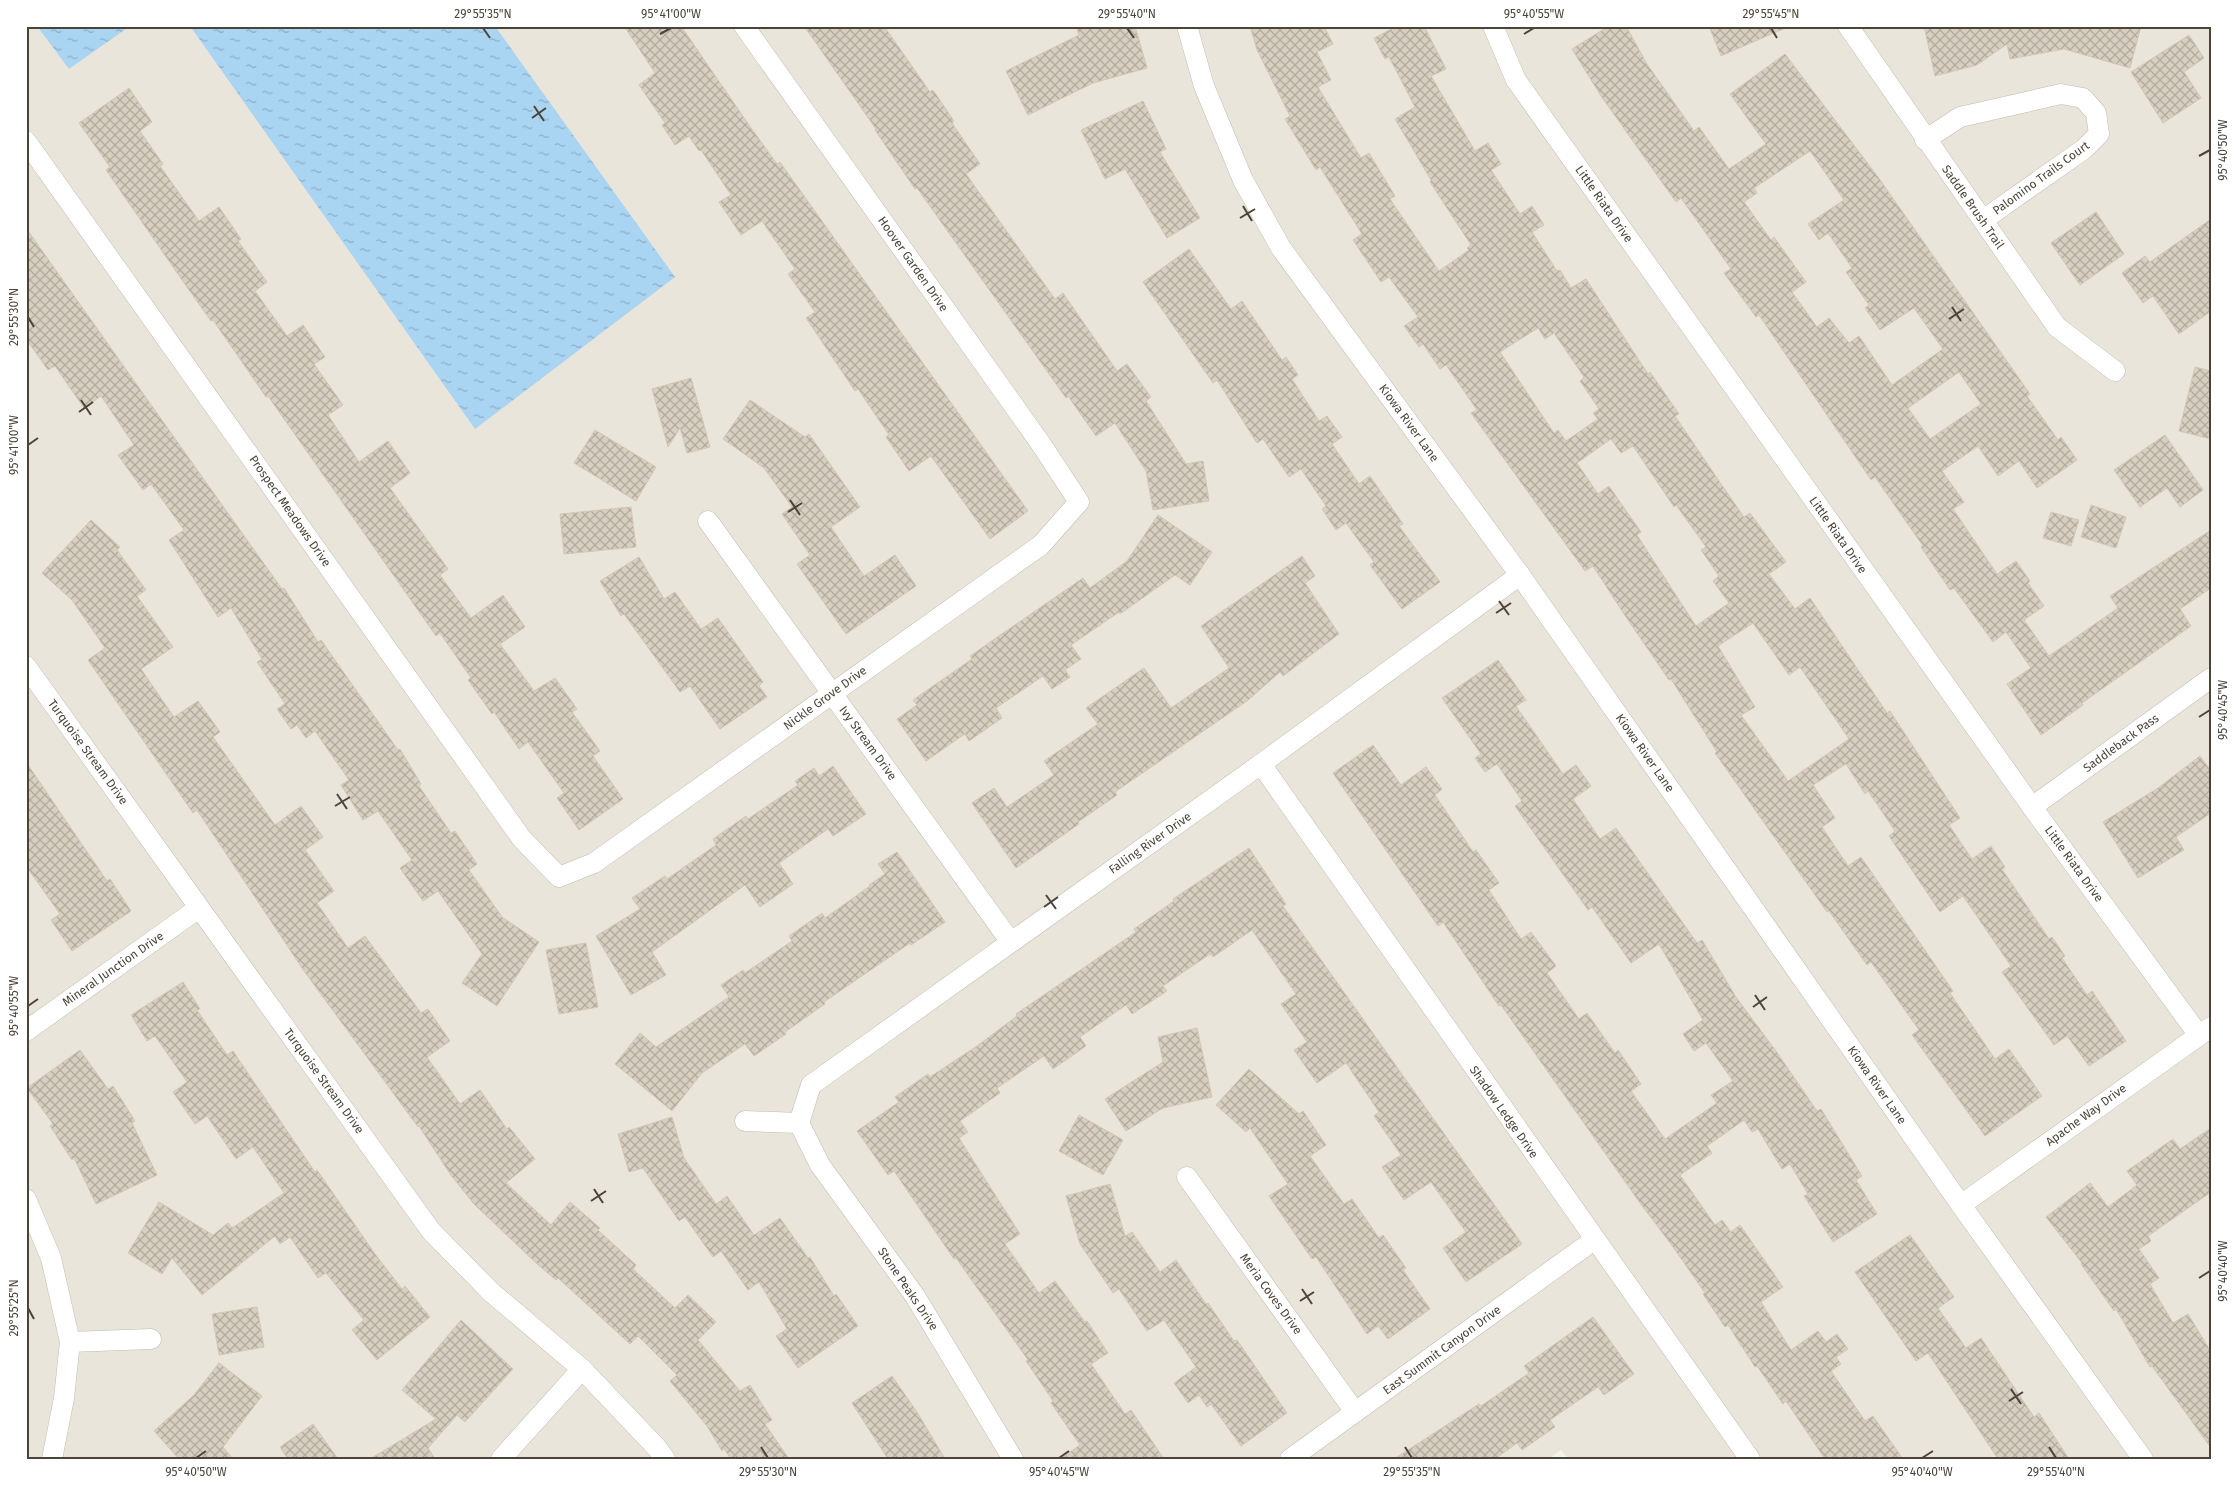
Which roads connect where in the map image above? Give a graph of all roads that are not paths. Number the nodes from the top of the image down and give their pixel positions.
1 (744, 26) edge
2 (1187, 26) edge
3 (1493, 26) edge
4 (1848, 26) edge
5 (1925, 140) junction
6 (26, 141) edge
7 (1983, 220) junction
8 (2115, 371) dead end
9 (1079, 502) joint
10 (708, 521) dead end
11 (1520, 575) junction
12 (26, 666) edge
13 (2211, 678) edge
14 (831, 693) junction
15 (1261, 764) junction
16 (2032, 807) junction
17 (559, 877) joint
18 (199, 908) junction
19 (1010, 941) junction
20 (26, 1031) edge
21 (2204, 1031) edge
22 (745, 1121) dead end
23 (799, 1123) junction
24 (1187, 1177) dead end
25 (26, 1199) edge
26 (1961, 1205) junction
27 (1594, 1240) junction
28 (151, 1339) dead end
29 (70, 1342) junction
30 (582, 1368) junction
31 (1355, 1412) junction
32 (52, 1459) edge
33 (501, 1459) edge
34 (665, 1459) edge
35 (1013, 1459) edge
36 (1290, 1459) edge
37 (1750, 1459) edge
38 (2143, 1459) edge

1 - 9 street, Hoover Garden Drive
2 - 11 street, Kiowa River Lane
3 - 16 street, Little Riata Drive
4 - 5 street, Saddle Brush Trail
5 - 7 street, Saddle Brush Trail
5 - 7 street, Palomino Trails Court
6 - 17 street, Prospect Meadows Drive
7 - 8 street, Saddle Brush Trail
9 - 14 street, Nickle Grove Drive
10 - 14 street, Ivy Stream Drive
11 - 15 street, Falling River Drive
11 - 26 street, Kiowa River Lane
12 - 18 street, Turquoise Stream Drive
13 - 16 street, Saddleback Pass
14 - 17 street, Nickle Grove Drive
14 - 19 street, Ivy Stream Drive
15 - 19 street, Falling River Drive
15 - 27 street, Shadow Ledge Drive
16 - 21 street, Little Riata Drive
18 - 20 street, Mineral Junction Drive
18 - 30 street, Turquoise Stream Drive
19 - 23 street, Falling River Drive
21 - 26 street, Apache Way Drive
22 - 23 street
23 - 35 street, Stone Peaks Drive
24 - 31 street, Meria Coves Drive
25 - 29 street
26 - 38 street, Kiowa River Lane
27 - 31 street, East Summit Canyon Drive
27 - 37 street, Shadow Ledge Drive
28 - 29 street
29 - 32 street
30 - 33 street
30 - 34 street, Turquoise Stream Drive
31 - 36 street, East Summit Canyon Drive

